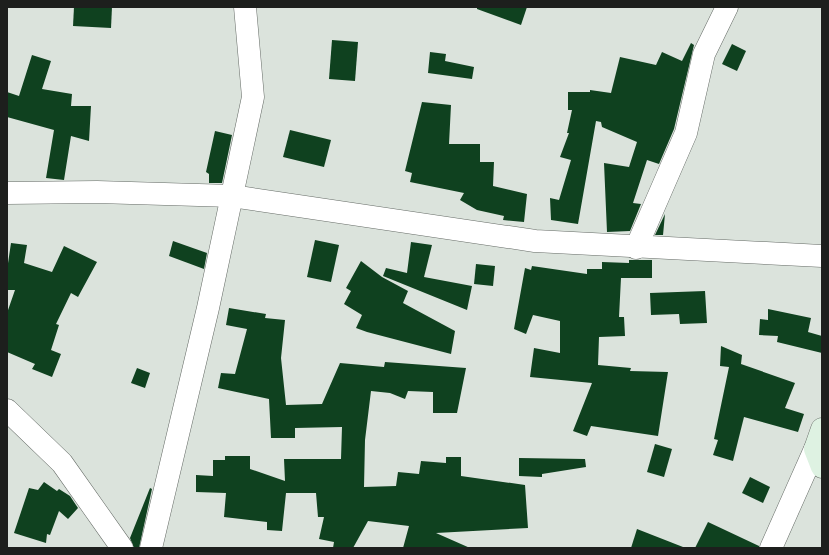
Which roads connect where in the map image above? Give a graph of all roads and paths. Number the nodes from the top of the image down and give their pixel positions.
1 (245, 7) edge
2 (727, 7) edge
3 (7, 193) edge
4 (232, 196) junction
5 (636, 248) junction
6 (822, 256) edge
7 (7, 410) edge
8 (822, 429) edge
9 (818, 458) edge
10 (122, 548) edge
11 (150, 548) edge
12 (771, 548) edge

1 - 4 street
2 - 5 street
3 - 4 street
4 - 5 street
4 - 11 street
5 - 6 street
7 - 10 street
8 - 9 street
9 - 12 street

